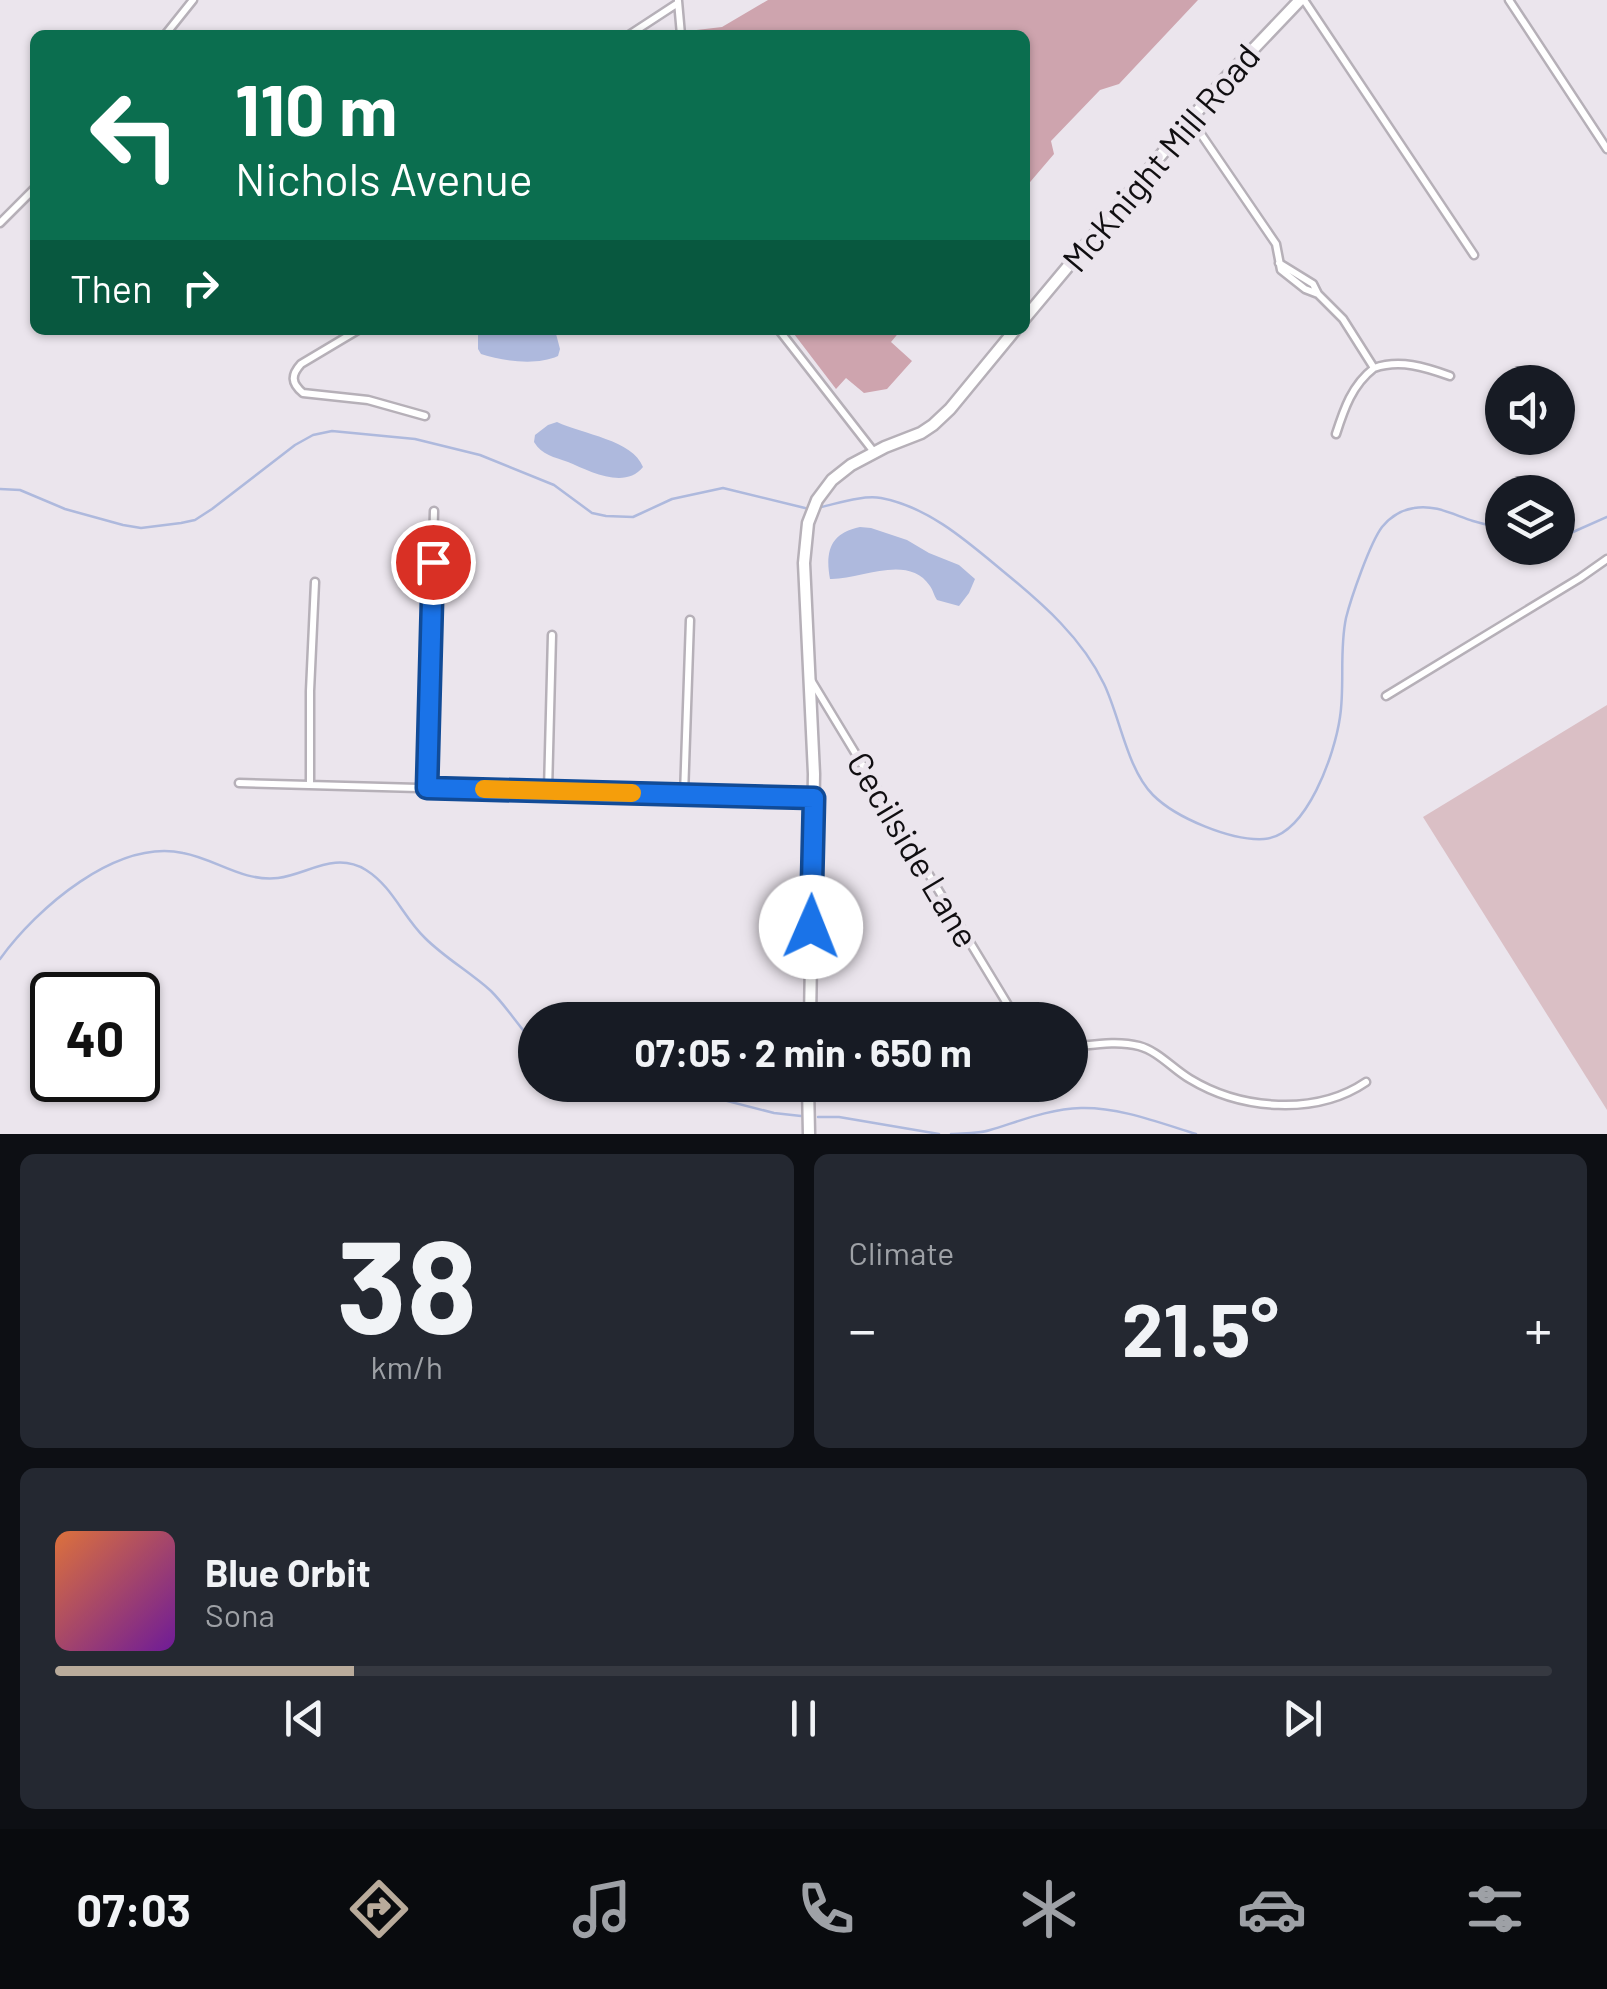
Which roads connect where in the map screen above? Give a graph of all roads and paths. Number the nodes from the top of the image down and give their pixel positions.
1 (193, 0) edge
2 (1302, 0) edge
3 (1510, 0) edge
4 (678, 2) edge
5 (169, 30) edge
6 (636, 30) edge
7 (681, 30) edge
8 (1191, 120) junction
9 (1607, 148) edge
10 (30, 193) edge
11 (0, 224) edge
12 (1474, 254) dead end
13 (1030, 312) edge
14 (350, 335) edge
15 (783, 335) edge
16 (1011, 335) edge
17 (1374, 368) junction
18 (1450, 376) dead end
19 (426, 416) dead end
20 (1336, 434) dead end
21 (874, 452) junction
22 (434, 510) dead end
23 (1607, 559) edge
24 (315, 582) dead end
25 (690, 620) dead end
26 (552, 635) dead end
27 (810, 679) junction
28 (1386, 696) dead end
29 (238, 782) dead end
30 (310, 784) junction
31 (427, 788) junction
32 (548, 791) junction
33 (684, 794) junction
34 (814, 798) junction
35 (810, 1002) edge
36 (1005, 1002) edge
37 (1088, 1046) edge
38 (1366, 1082) dead end
39 (809, 1102) edge
40 (810, 1134) edge

1 - 5 street
2 - 8 street, McKnight Mill Road
2 - 12 street
3 - 9 street
4 - 6 street
4 - 7 street
8 - 13 street, McKnight Mill Road
8 - 17 street
10 - 11 street
14 - 19 street
15 - 21 street
16 - 21 street
17 - 18 street
17 - 20 street
21 - 27 street
22 - 31 street
23 - 28 street
24 - 30 street
25 - 33 street
26 - 32 street
27 - 34 street
27 - 36 street, Cecilside Lane
29 - 30 street
30 - 31 street
31 - 32 street
32 - 33 street
33 - 34 street
34 - 35 street
37 - 38 street
39 - 40 street

